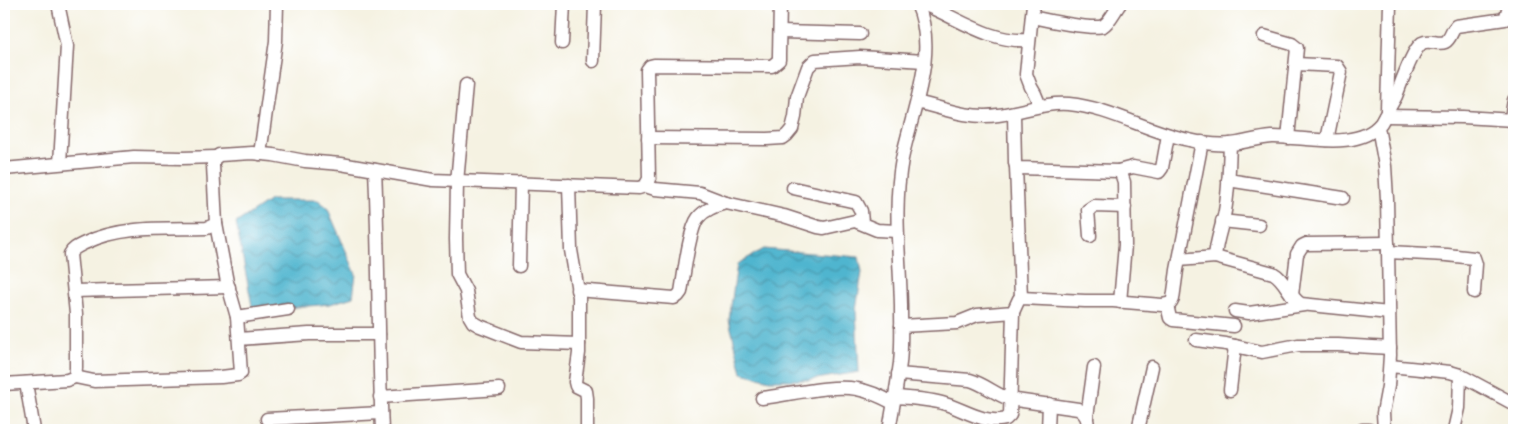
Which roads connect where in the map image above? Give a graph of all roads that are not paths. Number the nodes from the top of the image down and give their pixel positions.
1 (58, 4) edge
2 (277, 4) edge
3 (564, 4) edge
4 (595, 4) edge
5 (780, 4) edge
6 (917, 4) edge
7 (923, 4) edge
8 (1033, 4) edge
9 (1120, 4) edge
10 (1390, 4) edge
11 (1510, 4) edge
12 (1032, 17) junction
13 (1510, 19) edge
14 (780, 32) junction
15 (860, 34) dead end
16 (1264, 36) dead end
17 (1029, 40) junction
18 (562, 43) dead end
19 (594, 61) dead end
20 (924, 61) junction
21 (1296, 64) junction
22 (466, 85) dead end
23 (1514, 100) edge
24 (916, 102) junction
25 (1040, 106) junction
26 (1014, 113) junction
27 (1383, 119) junction
28 (1513, 120) edge
29 (1168, 135) junction
30 (648, 138) junction
31 (1288, 138) junction
32 (1327, 140) junction
33 (1202, 142) junction
34 (1230, 144) junction
35 (260, 154) junction
36 (216, 157) junction
37 (60, 164) junction
38 (1016, 166) junction
39 (4, 169) edge
40 (375, 170) junction
41 (1118, 171) junction
42 (1228, 180) junction
43 (457, 182) junction
44 (521, 184) junction
45 (569, 185) junction
46 (645, 186) junction
47 (793, 188) dead end
48 (1343, 198) dead end
49 (726, 203) junction
50 (1125, 207) junction
51 (1222, 221) junction
52 (862, 223) junction
53 (216, 224) junction
54 (1259, 225) dead end
55 (897, 231) junction
56 (1090, 236) dead end
57 (1388, 248) junction
58 (1215, 257) junction
59 (1179, 260) junction
60 (519, 266) dead end
61 (229, 287) junction
62 (577, 290) junction
63 (74, 291) junction
64 (1474, 292) dead end
65 (1292, 295) junction
66 (1022, 298) junction
67 (1120, 302) junction
68 (1167, 305) junction
69 (1304, 305) junction
70 (288, 309) dead end
71 (1013, 312) junction
72 (1235, 312) dead end
73 (1389, 313) junction
74 (237, 318) junction
75 (901, 326) junction
76 (1234, 326) dead end
77 (379, 334) junction
78 (239, 339) junction
79 (1196, 340) dead end
80 (579, 344) junction
81 (1235, 346) junction
82 (1390, 348) junction
83 (1390, 366) junction
84 (1094, 367) dead end
85 (1152, 367) dead end
86 (898, 374) junction
87 (1460, 376) junction
88 (75, 377) junction
89 (26, 383) junction
90 (4, 384) edge
91 (499, 389) dead end
92 (1230, 390) dead end
93 (380, 397) junction
94 (762, 398) dead end
95 (1009, 399) junction
96 (894, 400) junction
97 (1049, 404) junction
98 (1514, 404) edge
99 (381, 413) junction
100 (1087, 417) junction
101 (268, 419) dead end
102 (34, 430) edge
103 (382, 430) edge
104 (587, 430) edge
105 (889, 430) edge
106 (1048, 430) edge
107 (1088, 430) edge
108 (1138, 430) edge
109 (1362, 430) edge
110 (1369, 430) edge
111 (1384, 430) edge
112 (1454, 430) edge

1 - 37 street
2 - 35 street
3 - 18 street
4 - 19 street
5 - 14 street
6 - 20 street
7 - 17 street
8 - 12 street
9 - 12 street
10 - 27 street
11 - 13 street
12 - 17 street
13 - 27 street
14 - 15 street
14 - 30 street
16 - 21 street
17 - 25 street
20 - 24 street
20 - 30 street
21 - 31 street
21 - 32 street
22 - 43 street
23 - 28 street
24 - 26 street
24 - 55 street
25 - 26 street
25 - 29 street
26 - 38 street
27 - 28 street
27 - 32 street
27 - 57 street
29 - 33 street
29 - 41 street
30 - 46 street
31 - 32 street
31 - 34 street
33 - 34 street
33 - 59 street
34 - 42 street
35 - 36 street
35 - 40 street
36 - 37 street
36 - 53 street
37 - 39 street
38 - 41 street
38 - 66 street
40 - 43 street
40 - 77 street
41 - 50 street
42 - 48 street
42 - 51 street
43 - 44 street
43 - 80 street
44 - 45 street
44 - 60 street
45 - 46 street
45 - 62 street
46 - 49 street
47 - 52 street
49 - 52 street
49 - 62 street
50 - 56 street
50 - 67 street
51 - 54 street
51 - 58 street
52 - 55 street
53 - 61 street
53 - 63 street
55 - 75 street
57 - 64 street
57 - 65 street
57 - 73 street
58 - 59 street
58 - 65 street
59 - 68 street
61 - 63 street
61 - 74 street
62 - 80 street
63 - 88 street
65 - 69 street
66 - 67 street
66 - 71 street
67 - 68 street
68 - 76 street
69 - 72 street
69 - 73 street
70 - 74 street
71 - 75 street
71 - 95 street
73 - 82 street
74 - 78 street
75 - 86 street
77 - 78 street
77 - 93 street
78 - 88 street
79 - 81 street
80 - 104 street
81 - 82 street
81 - 92 street
82 - 83 street
83 - 87 street
83 - 111 street
84 - 100 street
85 - 108 street
86 - 95 street
86 - 96 street
87 - 98 street
87 - 112 street
88 - 89 street
89 - 90 street
89 - 102 street
91 - 93 street
93 - 99 street
94 - 96 street
95 - 96 street
95 - 97 street
96 - 105 street
97 - 100 street
97 - 106 street
99 - 101 street
99 - 103 street
100 - 107 street
109 - 110 street

